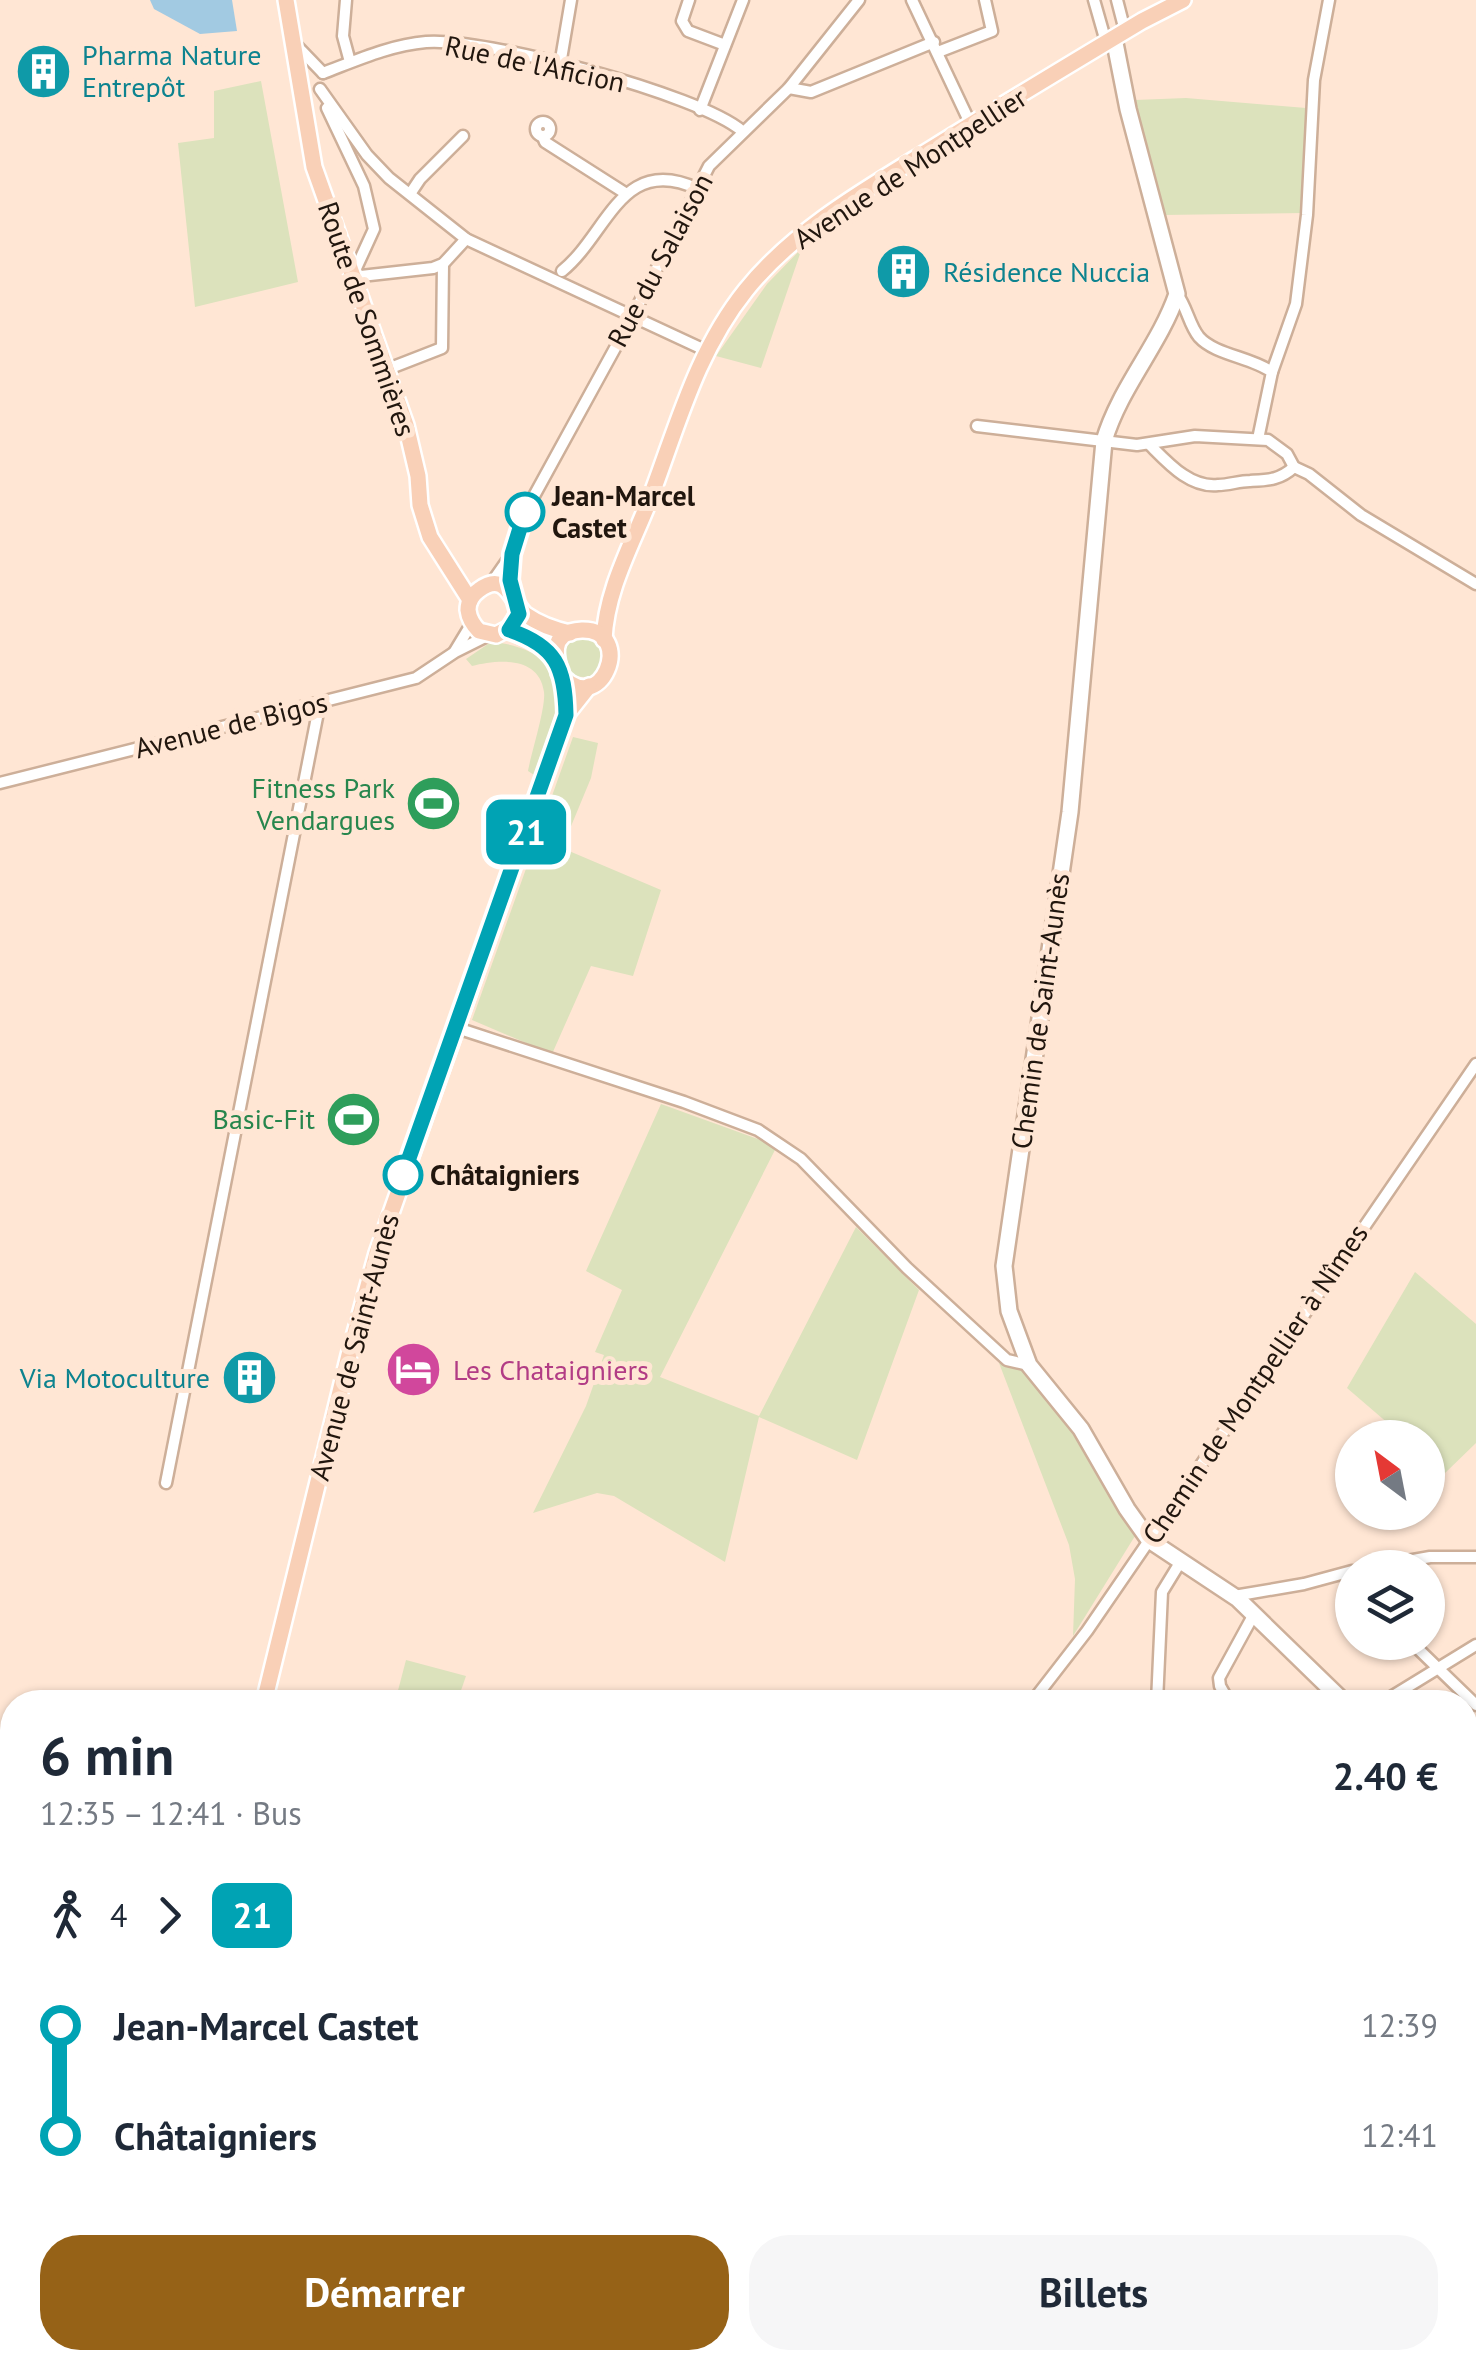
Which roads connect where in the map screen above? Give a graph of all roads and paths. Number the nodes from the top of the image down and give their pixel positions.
1 (282, 0) edge
2 (346, 0) edge
3 (571, 0) edge
4 (689, 0) edge
5 (742, 0) edge
6 (859, 0) edge
7 (912, 0) edge
8 (985, 0) edge
9 (1094, 0) edge
10 (1117, 0) edge
11 (1183, 0) edge
12 (1329, 0) edge
13 (1115, 37) junction
14 (725, 45) junction
15 (936, 47) junction
16 (294, 49) junction
17 (350, 62) junction
18 (560, 65) junction
19 (318, 69) junction
20 (296, 76) junction
21 (320, 88) junction
22 (789, 88) junction
23 (300, 94) junction
24 (700, 110) junction
25 (971, 125) junction
26 (742, 131) junction
27 (463, 136) dead end
28 (543, 136) dead end
29 (698, 190) junction
30 (625, 193) junction
31 (410, 194) junction
32 (466, 239) junction
33 (443, 264) junction
34 (562, 271) dead end
35 (352, 278) junction
36 (1177, 294) junction
37 (631, 319) junction
38 (707, 351) junction
39 (388, 369) junction
40 (1272, 372) junction
41 (976, 426) dead end
42 (1258, 439) junction
43 (1104, 441) junction
44 (1150, 445) junction
45 (1294, 467) junction
46 (512, 554) junction
47 (1476, 584) edge
48 (481, 591) junction
49 (610, 597) junction
50 (516, 600) junction
51 (472, 623) junction
52 (509, 630) junction
53 (575, 632) junction
54 (489, 635) junction
55 (604, 640) junction
56 (454, 652) junction
57 (555, 655) junction
58 (558, 673) junction
59 (589, 686) junction
60 (320, 702) junction
61 (566, 715) junction
62 (0, 783) edge
63 (457, 1028) junction
64 (1476, 1064) edge
65 (1029, 1365) junction
66 (166, 1483) dead end
67 (1149, 1540) junction
68 (1445, 1557) edge
69 (1476, 1557) edge
70 (1181, 1561) junction
71 (1335, 1576) edge
72 (1233, 1596) junction
73 (1254, 1614) junction
74 (1476, 1646) edge
75 (1429, 1660) edge
76 (1436, 1667) junction
77 (267, 1690) edge
78 (1041, 1690) edge
79 (1158, 1690) edge
80 (1224, 1690) edge
81 (1332, 1690) edge
82 (1402, 1690) edge
83 (1460, 1690) edge

1 - 16 main road, Route de Sommières
2 - 17 street
3 - 18 street
4 - 14 street
5 - 14 street
6 - 22 street, Rue du Salaison
7 - 15 street
8 - 15 street
9 - 13 street
10 - 13 street
11 - 13 main road, Avenue de Montpellier
12 - 40 street
13 - 25 main road, Avenue de Montpellier
13 - 36 street
14 - 24 street
15 - 22 street
15 - 25 street
16 - 19 street
16 - 20 main road, Route de Sommières
17 - 18 street, Rue de l'Aficion
17 - 19 street, Rue de l'Aficion
18 - 24 street, Rue de l'Aficion
19 - 20 street, Rue de l'Aficion
19 - 21 street
20 - 23 main road, Route de Sommières
21 - 23 street
21 - 31 street
21 - 35 street
22 - 26 street, Rue du Salaison
23 - 35 main road, Route de Sommières
24 - 26 street, Rue de l'Aficion
25 - 38 main road, Avenue de Montpellier
26 - 29 street, Rue du Salaison
27 - 31 street
28 - 30 street
29 - 30 street
29 - 37 street, Rue du Salaison
30 - 34 street
31 - 32 street
32 - 33 street
32 - 37 street
33 - 35 street
33 - 39 street
35 - 39 main road, Route de Sommières
36 - 40 street
36 - 43 street, Chemin de Saint-Aunès
37 - 38 street
37 - 46 street, Rue du Salaison
38 - 49 main road, Avenue de Montpellier
39 - 48 main road, Route de Sommières
40 - 42 street
41 - 43 street
42 - 44 street
42 - 45 street
43 - 44 street
43 - 65 street, Chemin de Saint-Aunès
44 - 45 street
45 - 47 street
46 - 48 street, Rue du Salaison
46 - 50 street, Rue du Salaison
48 - 50 main road
48 - 51 main road
49 - 53 main road, Avenue de Montpellier
49 - 55 main road, Avenue de Montpellier
50 - 52 main road
50 - 53 main road
51 - 54 main road
51 - 56 street, Avenue de Bigos
52 - 54 main road
52 - 57 main road
53 - 55 main road
53 - 57 main road
54 - 56 street, Avenue de Bigos
55 - 59 main road
56 - 60 street, Avenue de Bigos
57 - 58 main road
58 - 59 main road
58 - 61 main road, Avenue de Saint-Aunès
59 - 61 main road, Avenue de Saint-Aunès
60 - 62 street, Avenue de Bigos
60 - 66 street
61 - 63 main road, Avenue de Saint-Aunès
63 - 65 street
63 - 77 main road, Avenue de Saint-Aunès
64 - 67 street, Chemin de Montpellier à Nîmes
65 - 67 street, Chemin de Saint-Aunès
67 - 70 street
67 - 78 street, Chemin de Montpellier à Nîmes
68 - 69 street
70 - 72 street
70 - 79 street
71 - 72 street
72 - 73 street
73 - 80 street
73 - 81 street
74 - 76 street
75 - 76 street
76 - 82 street
76 - 83 street

